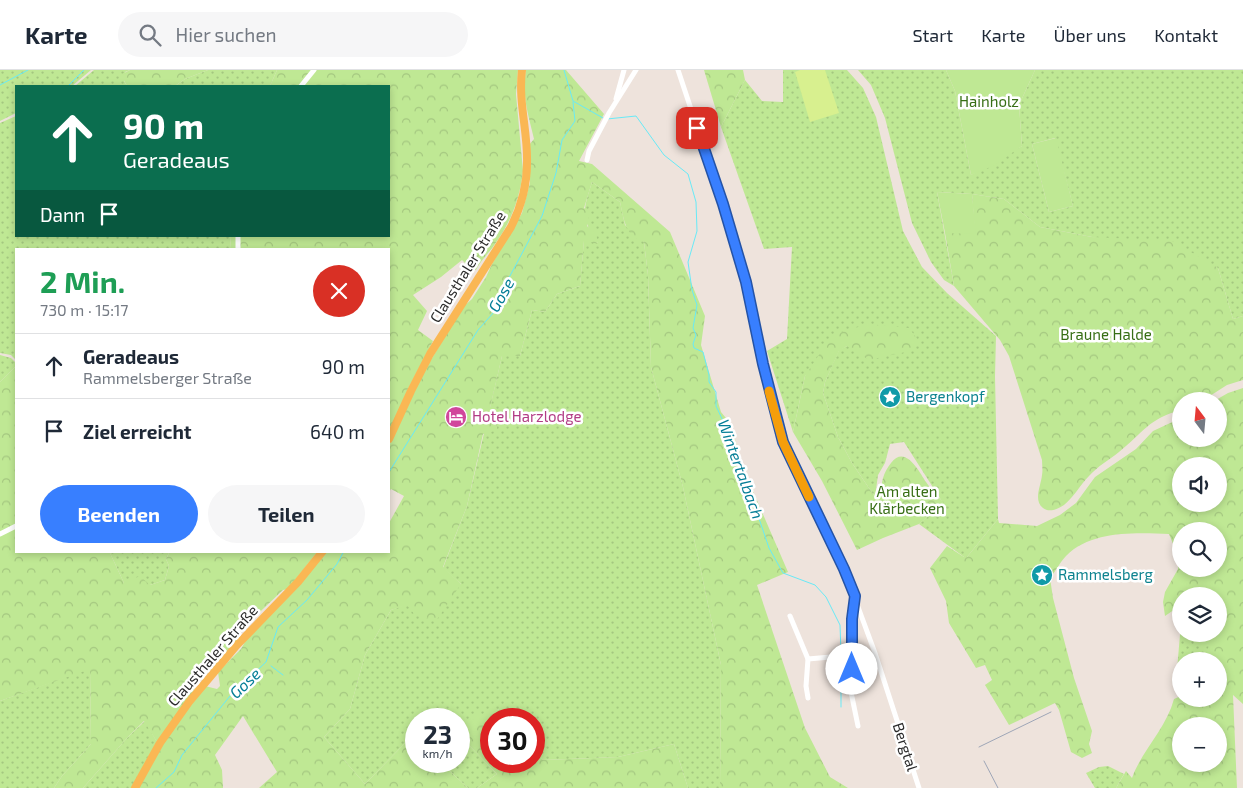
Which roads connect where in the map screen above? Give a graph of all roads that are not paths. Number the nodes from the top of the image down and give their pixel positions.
1 (314, 70) edge
2 (522, 70) edge
3 (624, 70) edge
4 (636, 70) edge
5 (678, 70) edge
6 (302, 85) edge
7 (614, 105) junction
8 (587, 160) dead end
9 (390, 437) edge
10 (15, 526) edge
11 (0, 534) edge
12 (321, 553) edge
13 (855, 596) junction
14 (790, 616) dead end
15 (852, 655) junction
16 (808, 659) junction
17 (808, 698) dead end
18 (858, 726) dead end
19 (135, 788) edge
20 (918, 788) edge

1 - 6 street
2 - 9 main road, Clausthaler Straße
3 - 7 street
4 - 7 street
5 - 13 street, Bergtal
7 - 8 street
10 - 11 street
12 - 19 main road, Clausthaler Straße
13 - 15 street
13 - 20 street, Bergtal
14 - 16 street
15 - 16 street
15 - 18 street
16 - 17 street

